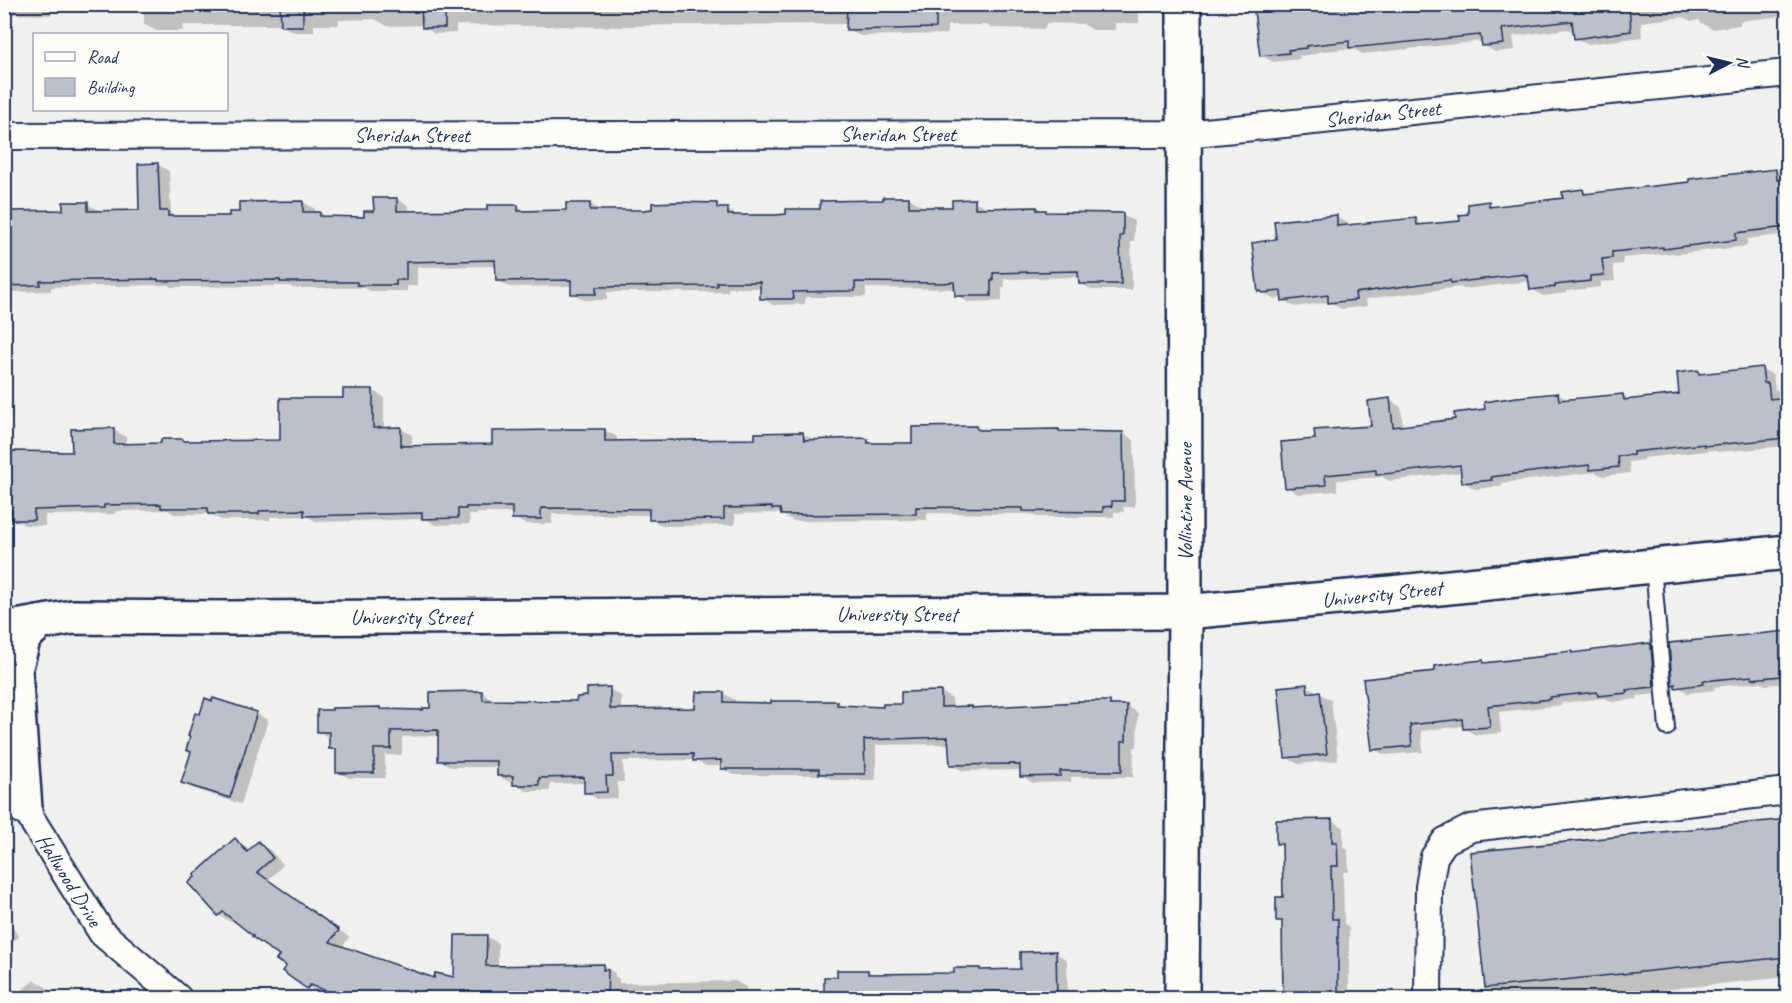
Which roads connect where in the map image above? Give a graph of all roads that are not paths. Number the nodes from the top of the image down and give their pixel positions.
1 (1184, 4) edge
2 (1788, 73) edge
3 (1185, 134) junction
4 (4, 136) edge
5 (1788, 552) edge
6 (1653, 566) junction
7 (1185, 612) junction
8 (39, 623) junction
9 (4, 629) edge
10 (1667, 728) dead end
11 (4, 771) edge
12 (1788, 791) edge
13 (25, 808) junction
14 (178, 999) edge
15 (1182, 999) edge
16 (1428, 999) edge

1 - 3 street, Vollintine Avenue
2 - 3 street, Sheridan Street
3 - 4 street, Sheridan Street
3 - 7 street, Vollintine Avenue
5 - 6 street, University Street
6 - 7 street, University Street
6 - 10 lane
7 - 8 street, University Street
7 - 15 street, Vollintine Avenue
8 - 9 street, University Street
8 - 13 street
11 - 13 street, Hallwood Drive
12 - 16 street
13 - 14 street, Hallwood Drive

